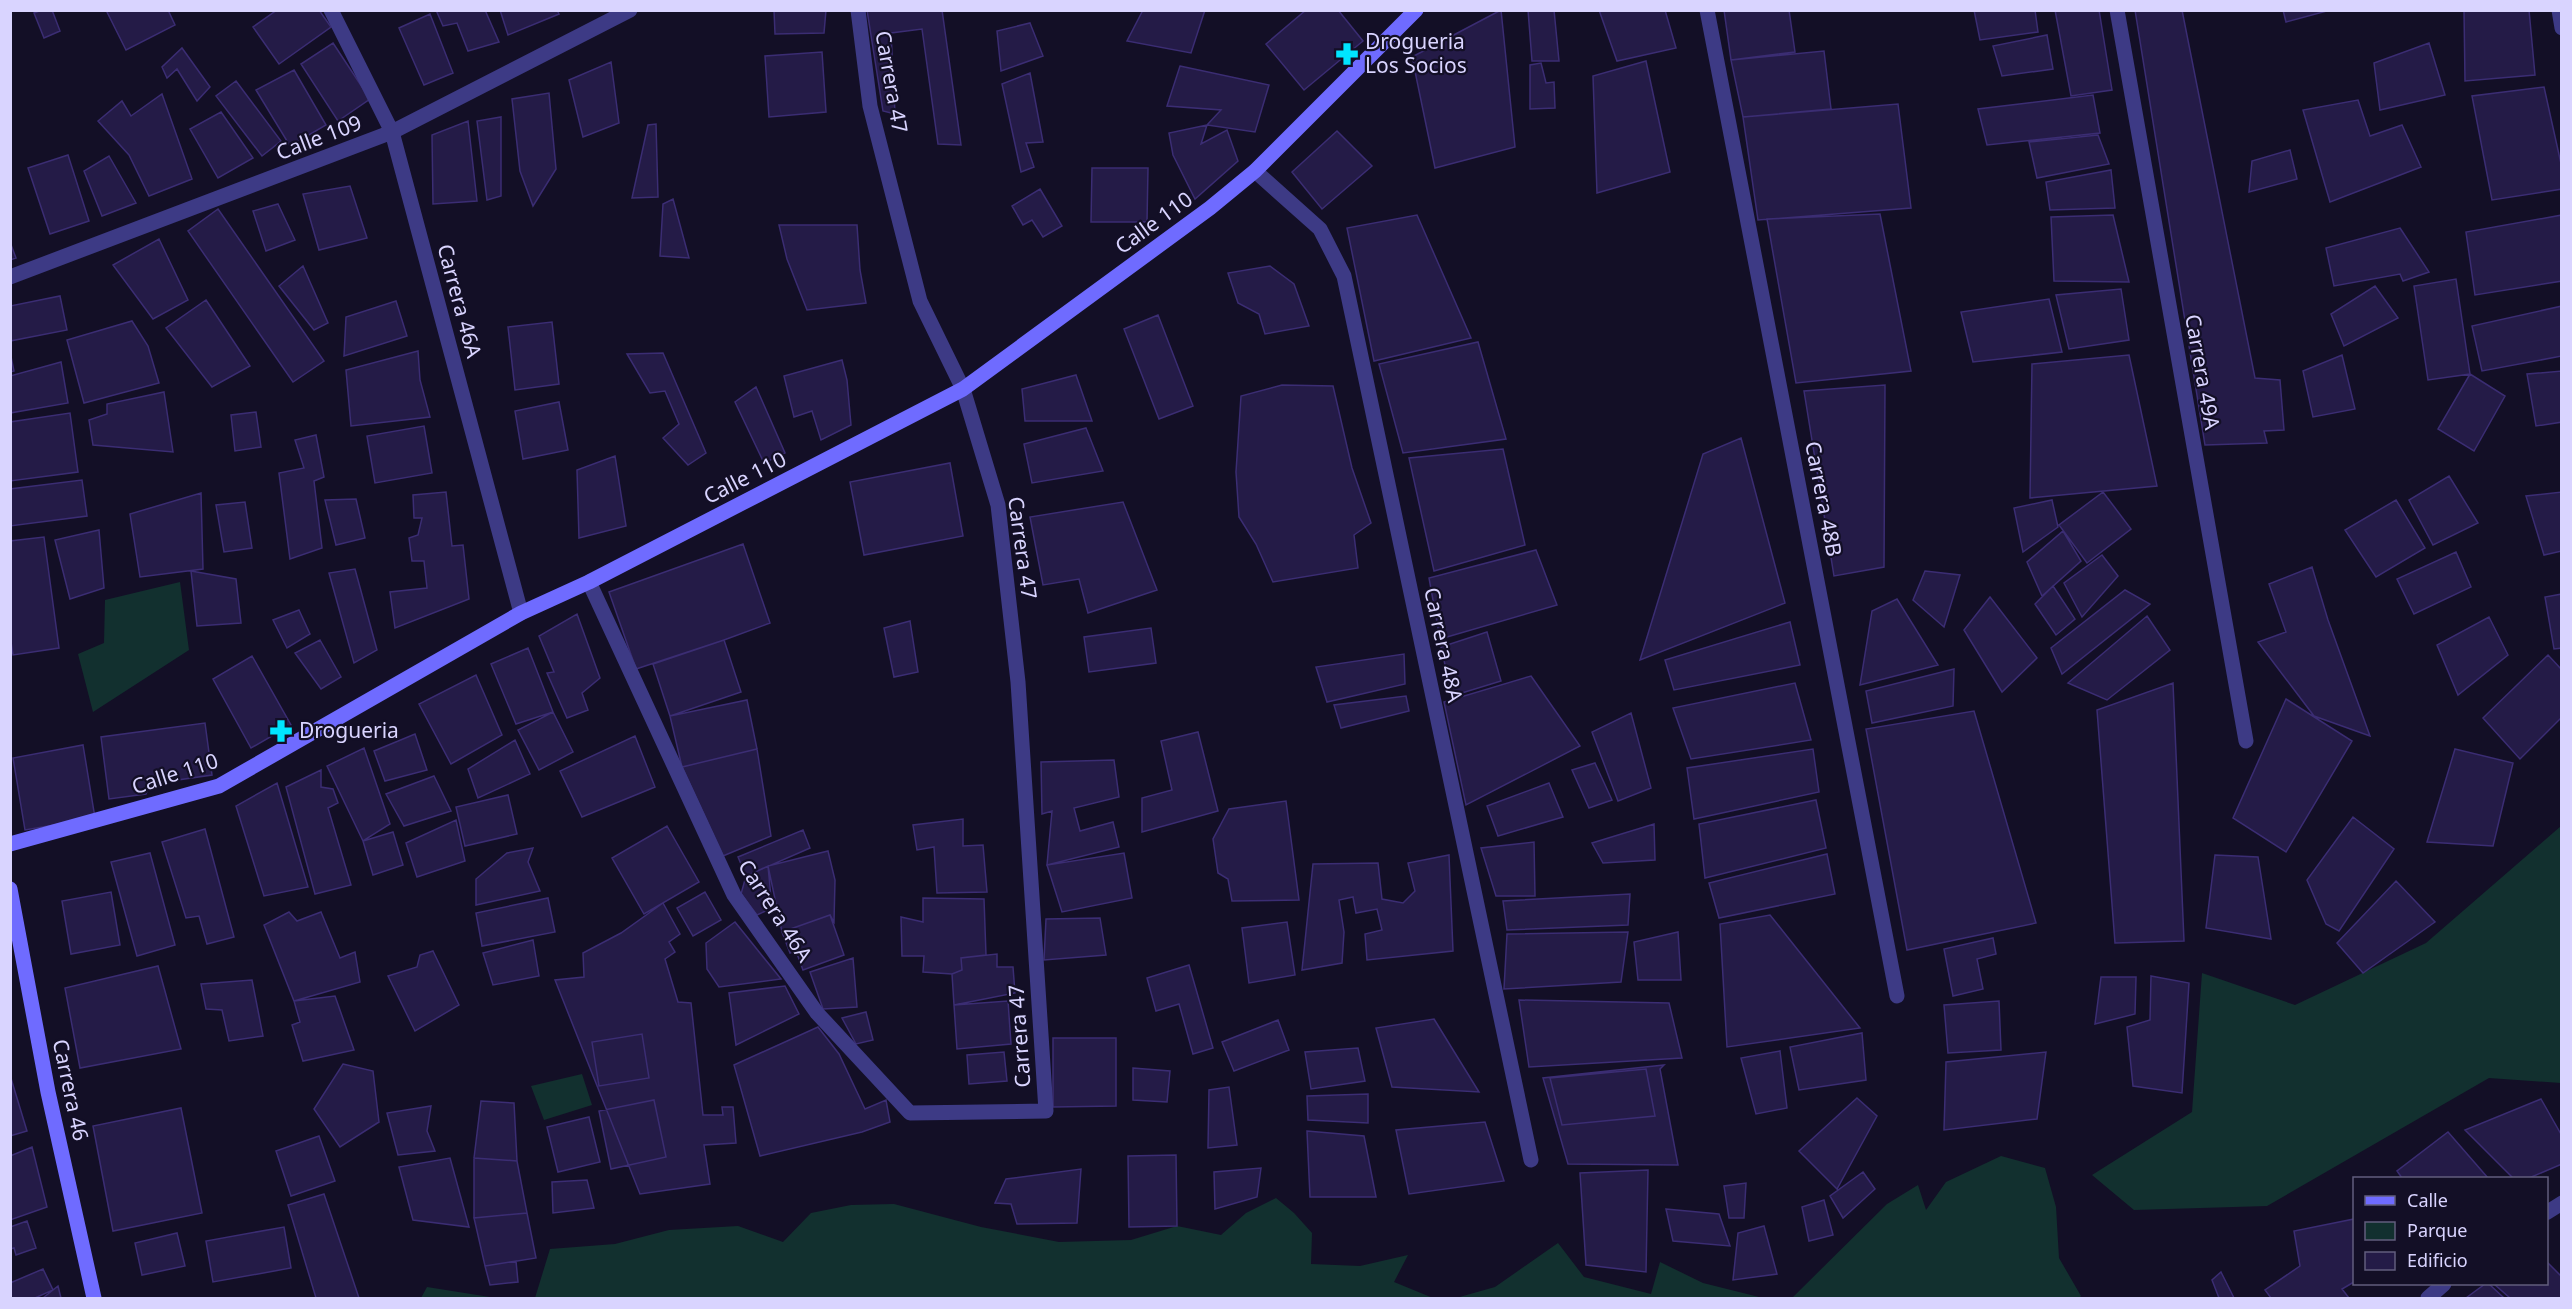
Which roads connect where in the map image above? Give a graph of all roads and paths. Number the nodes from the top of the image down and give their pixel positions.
1 (331, 10) edge
2 (630, 10) edge
3 (858, 10) edge
4 (1416, 10) edge
5 (1707, 10) edge
6 (2117, 10) edge
7 (2559, 10) edge
8 (2562, 28) edge
9 (392, 132) junction
10 (1255, 171) junction
11 (10, 277) edge
12 (963, 389) junction
13 (589, 582) junction
14 (521, 613) junction
15 (2246, 741) dead end
16 (10, 844) edge
17 (10, 889) edge
18 (1897, 996) dead end
19 (1046, 1111) joint
20 (1531, 1160) dead end
21 (2562, 1203) edge
22 (2548, 1212) edge
23 (2443, 1285) edge
24 (94, 1299) edge
25 (2428, 1299) edge

1 - 9 street, Carrera 46A
2 - 9 street, Calle 109
3 - 12 street, Carrera 47
4 - 10 street, Calle 110
5 - 18 street, Carrera 48B
6 - 15 street, Carrera 49A
7 - 8 street
9 - 11 street, Calle 109
9 - 14 street, Carrera 46A
10 - 12 street, Calle 110
10 - 20 street, Carrera 48A
12 - 13 street, Calle 110
12 - 19 street, Carrera 47
13 - 14 street, Calle 110
13 - 19 street, Carrera 46A
14 - 16 street, Calle 110
17 - 24 street, Carrera 46
21 - 22 street
23 - 25 street

